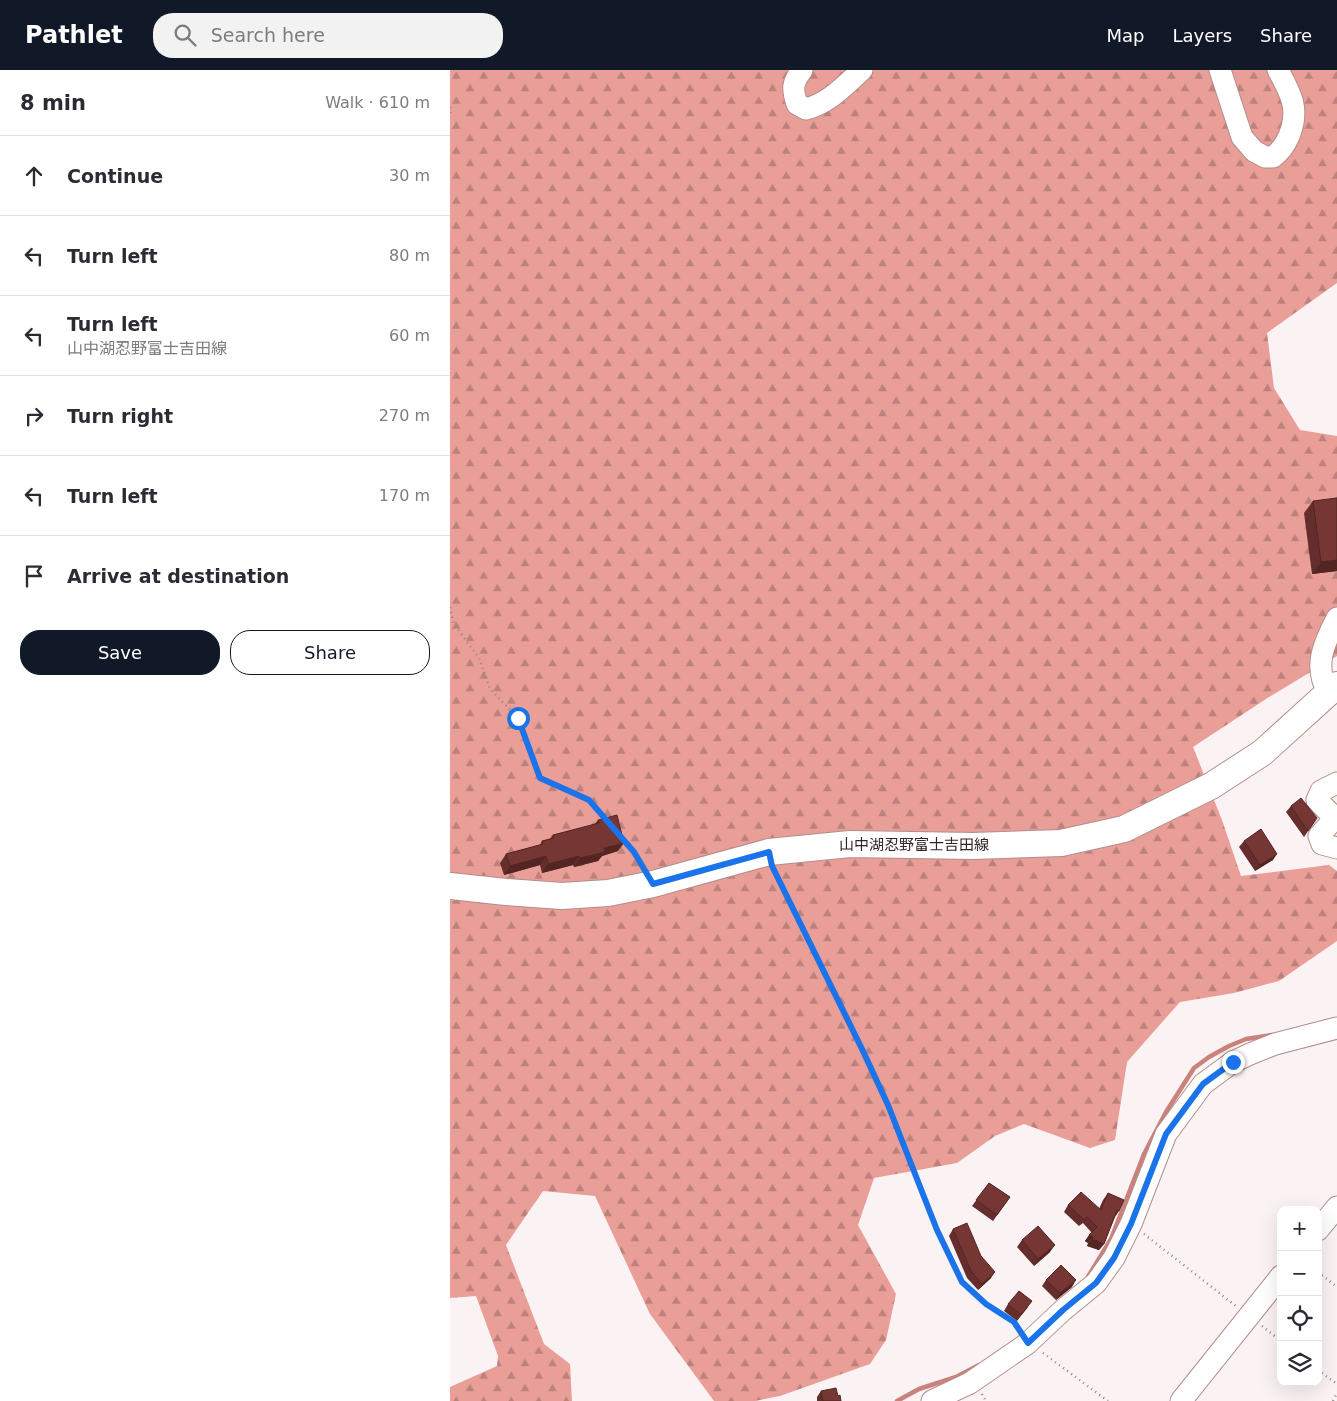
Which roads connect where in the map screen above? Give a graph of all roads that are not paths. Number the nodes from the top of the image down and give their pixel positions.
1 (802, 70) edge
2 (862, 70) edge
3 (1220, 70) edge
4 (1278, 70) edge
5 (1337, 618) edge
6 (1332, 689) edge
7 (1337, 782) edge
8 (1336, 818) edge
9 (1337, 848) edge
10 (450, 886) edge
11 (1337, 1028) edge
12 (1337, 1207) edge
13 (1322, 1225) edge
14 (1277, 1281) edge
15 (932, 1401) edge
16 (1180, 1401) edge

1 - 2 street
3 - 4 street
5 - 6 street
6 - 10 main road, 山中湖忍野富士吉田線
7 - 8 street
8 - 9 street
11 - 15 street
12 - 13 street
14 - 16 street

